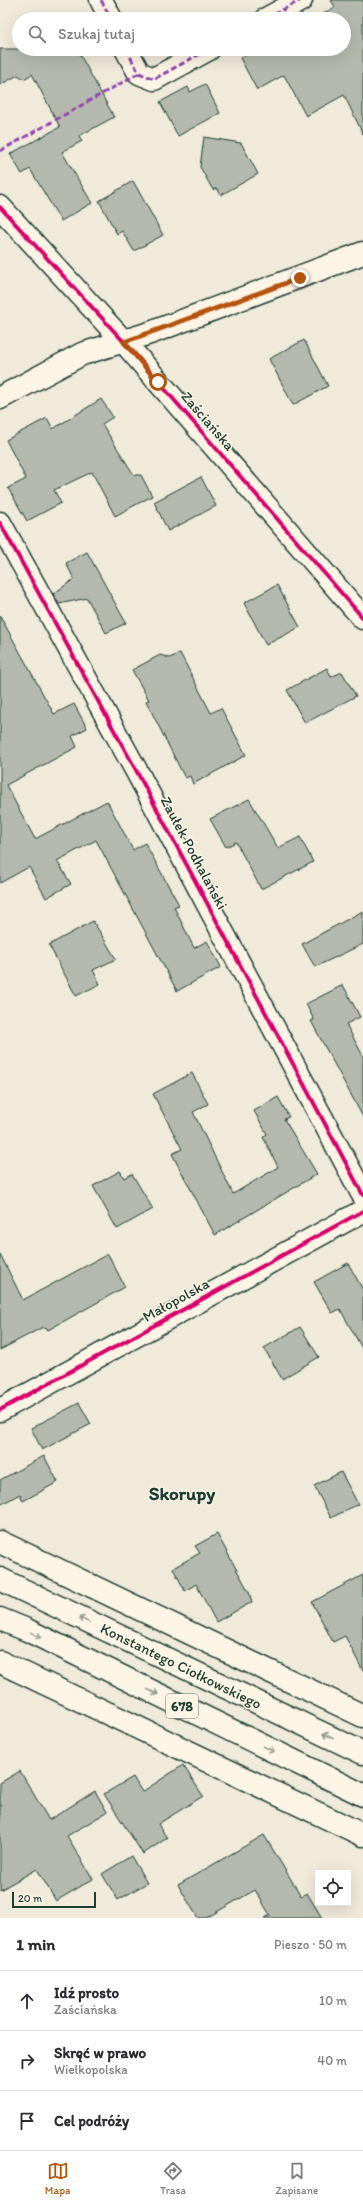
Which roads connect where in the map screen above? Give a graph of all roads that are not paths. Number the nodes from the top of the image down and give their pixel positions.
1 (101, 0) edge
2 (301, 0) edge
3 (107, 12) edge
4 (279, 12) edge
5 (130, 56) edge
6 (196, 56) edge
7 (0, 207) edge
8 (363, 253) edge
9 (124, 342) junction
10 (0, 398) edge
11 (0, 523) edge
12 (363, 618) edge
13 (363, 1195) edge
14 (363, 1211) edge
15 (0, 1410) edge
16 (0, 1542) edge
17 (0, 1579) edge
18 (0, 1619) edge
19 (4, 1664) edge
20 (363, 1716) edge
21 (363, 1753) edge
22 (363, 1795) edge
23 (363, 1835) edge

1 - 3 main road
2 - 4 main road
5 - 6 main road
7 - 9 main road, Zaściańska
8 - 9 main road
9 - 10 main road
9 - 12 main road, Zaściańska
11 - 13 main road, Zaułek Podhalański
14 - 15 main road, Małopolska
16 - 20 main road
21 -> 17 main road, Konstantego Ciołkowskiego / 678
18 -> 22 main road, 678
19 - 23 main road

